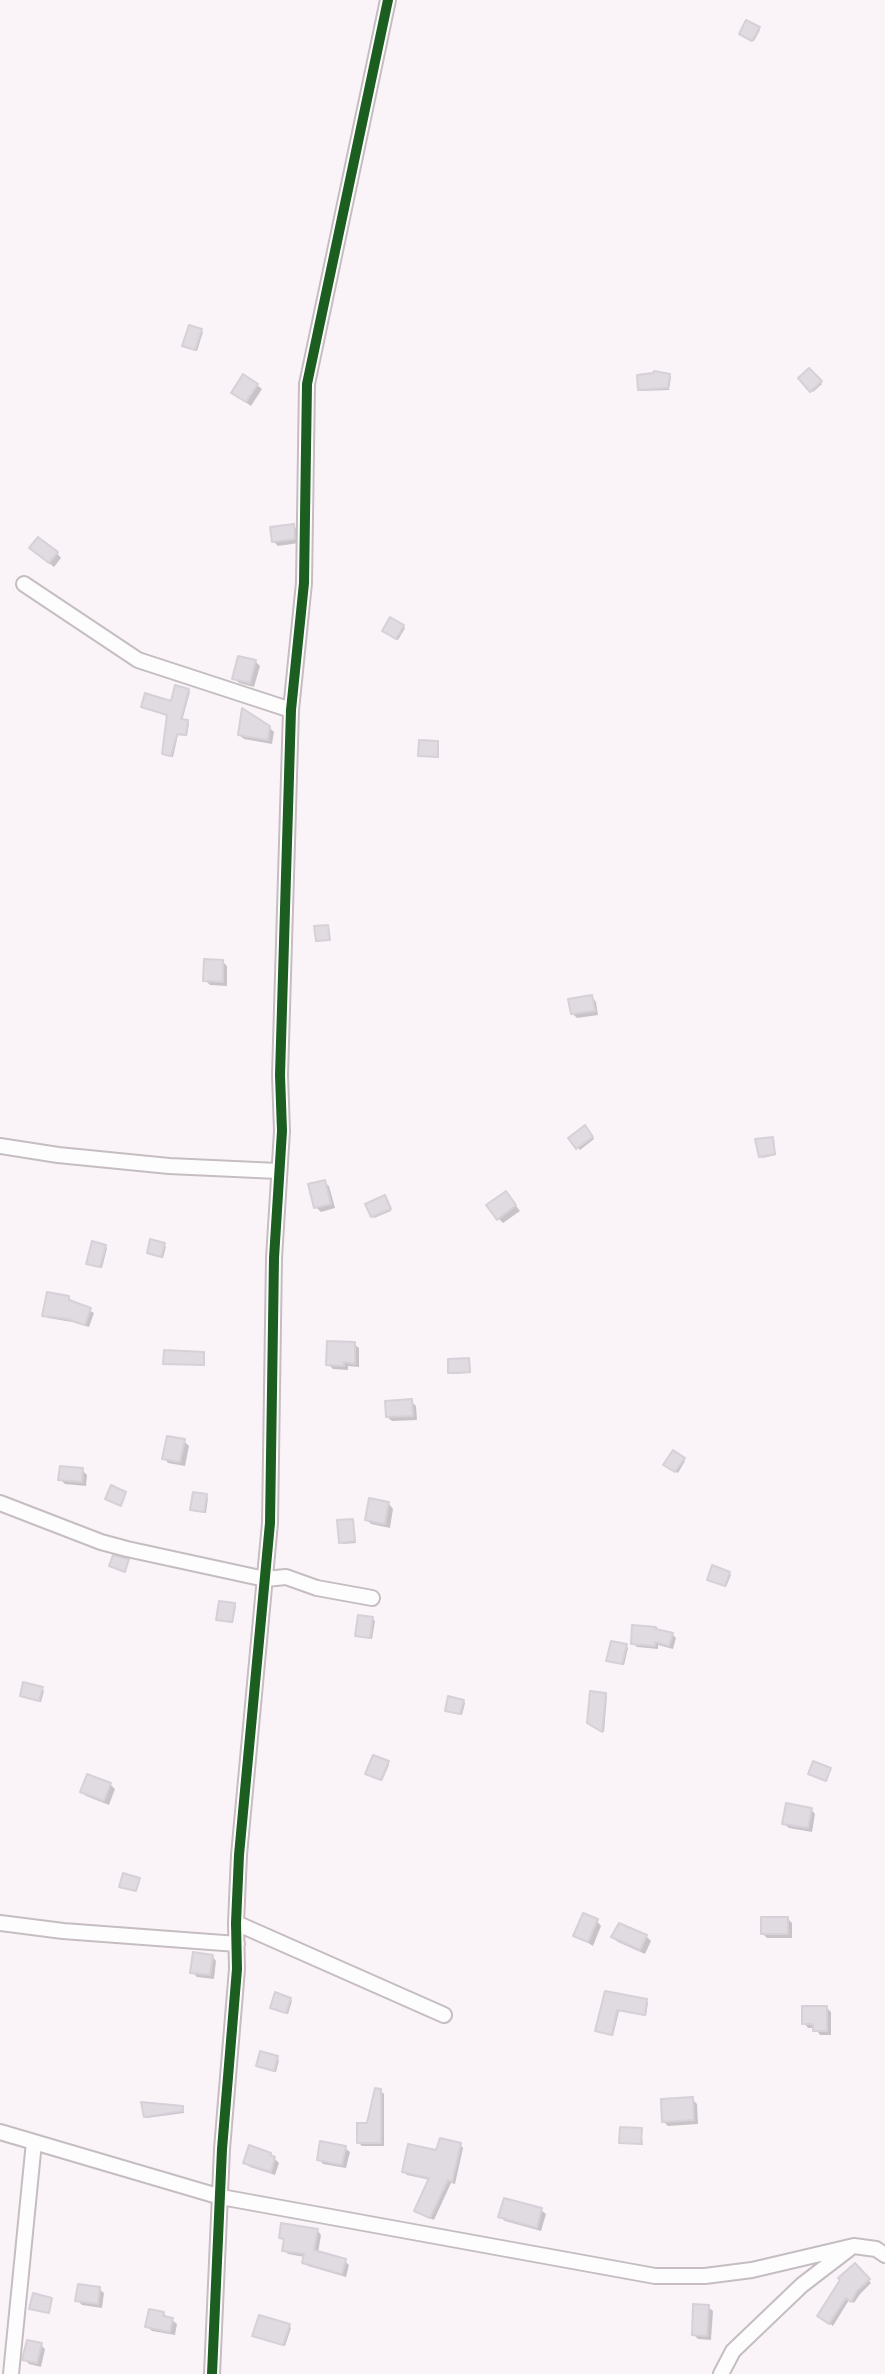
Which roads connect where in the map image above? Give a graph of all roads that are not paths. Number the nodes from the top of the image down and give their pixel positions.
1 (388, 0) edge
2 (24, 584) dead end
3 (291, 709) junction
4 (0, 1146) edge
5 (278, 1171) junction
6 (0, 1503) edge
7 (265, 1579) junction
8 (372, 1598) dead end
9 (0, 1923) edge
10 (236, 1923) junction
11 (237, 1944) junction
12 (444, 2015) dead end
13 (0, 2132) edge
14 (34, 2142) junction
15 (220, 2197) junction
16 (854, 2246) junction
17 (885, 2255) edge
18 (11, 2374) edge
19 (212, 2374) edge
20 (721, 2374) edge

1 - 3 street
2 - 3 street
3 - 5 street
4 - 5 street
5 - 7 street
6 - 7 street
7 - 8 street
7 - 10 street
9 - 11 street
10 - 11 street
10 - 12 street
11 - 15 street
13 - 14 street
14 - 15 street
14 - 18 street
15 - 16 street
15 - 19 street
16 - 17 street
16 - 20 street

